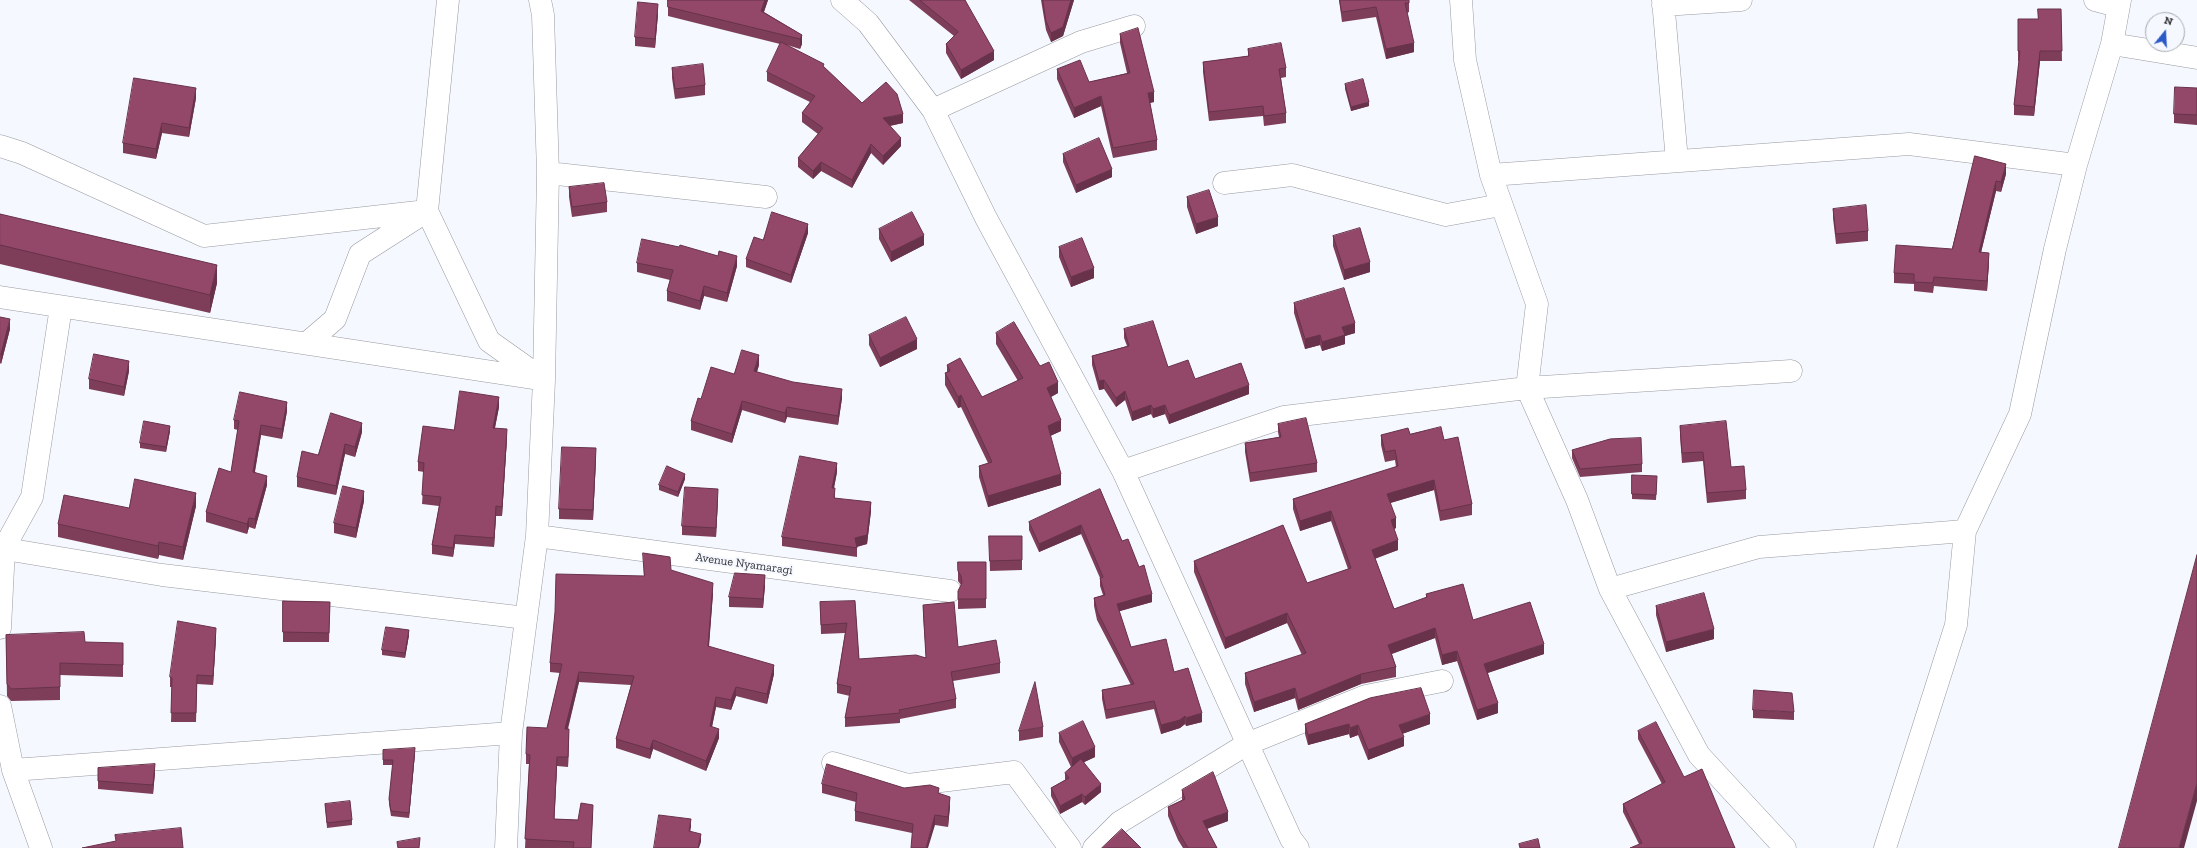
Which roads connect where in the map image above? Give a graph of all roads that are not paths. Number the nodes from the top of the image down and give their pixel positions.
1 (448, 0) edge
2 (540, 0) edge
3 (842, 0) edge
4 (1461, 0) edge
5 (1741, 0) edge
6 (2095, 0) edge
7 (1663, 2) edge
8 (2119, 3) edge
9 (1134, 26) dead end
10 (2112, 44) junction
11 (2197, 58) edge
12 (933, 110) junction
13 (0, 146) edge
14 (1676, 161) junction
15 (2076, 165) junction
16 (548, 173) junction
17 (1491, 175) junction
18 (1224, 183) dead end
19 (766, 197) dead end
20 (1501, 205) junction
21 (427, 211) junction
22 (0, 297) edge
23 (61, 307) junction
24 (307, 343) junction
25 (1790, 371) dead end
26 (544, 380) junction
27 (1527, 388) junction
28 (1124, 472) junction
29 (1965, 531) junction
30 (537, 536) junction
31 (2, 548) edge
32 (1610, 589) junction
33 (950, 591) dead end
34 (526, 618) junction
35 (0, 628) edge
36 (1442, 681) dead end
37 (0, 706) edge
38 (511, 734) junction
39 (1247, 744) junction
40 (833, 763) dead end
41 (13, 770) junction
42 (42, 848) edge
43 (506, 848) edge
44 (1070, 848) edge
45 (1094, 848) edge
46 (1298, 848) edge
47 (1786, 848) edge
48 (1885, 848) edge

1 - 21 street
2 - 16 street
3 - 12 street
4 - 17 street
5 - 7 street
6 - 8 street
7 - 14 street
8 - 10 street
9 - 12 street
10 - 11 street
10 - 15 street
12 - 28 street
13 - 21 street
14 - 15 street
14 - 17 street
15 - 29 street
16 - 19 street
16 - 26 street
17 - 20 street
18 - 20 street
20 - 27 street
21 - 24 street
21 - 26 street
22 - 23 street
23 - 24 street
23 - 31 street
24 - 26 street
25 - 27 street
26 - 30 street
27 - 28 street
27 - 32 street
28 - 39 street
29 - 32 street
29 - 48 street
30 - 33 street, Avenue Nyamaragi
30 - 34 street
31 - 34 street
31 - 35 street
32 - 47 street
34 - 38 street
36 - 39 street
37 - 41 street
38 - 41 street
38 - 43 street
39 - 45 street
39 - 46 street
40 - 44 street
41 - 42 street

